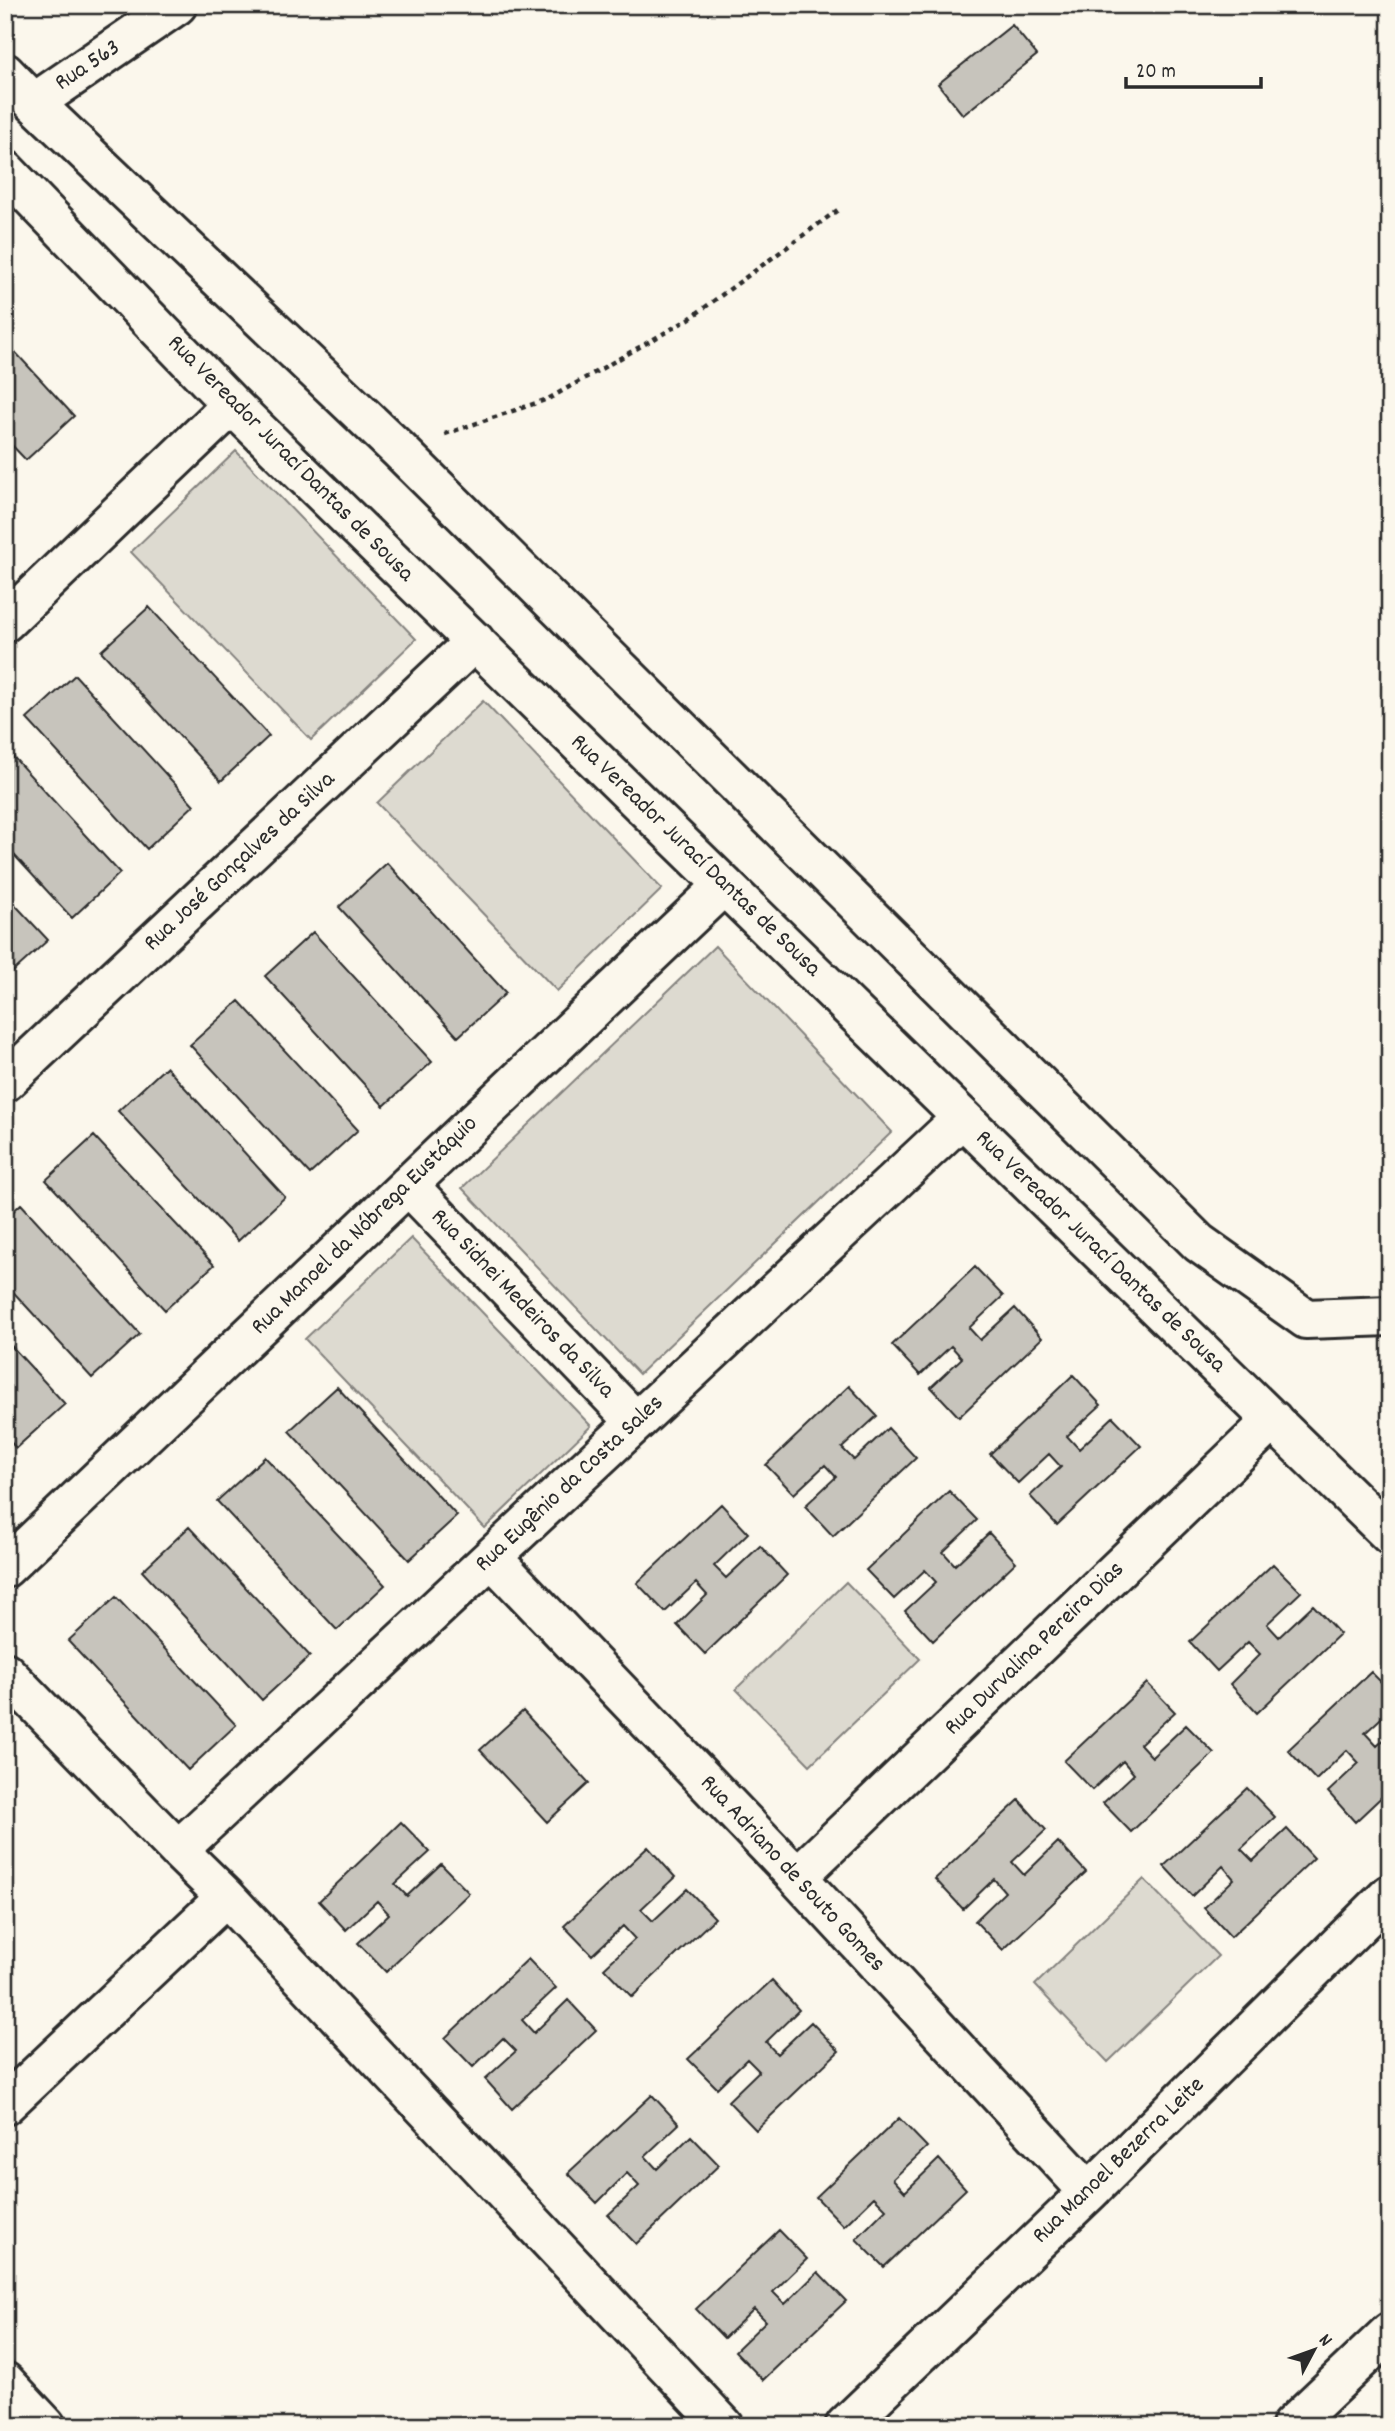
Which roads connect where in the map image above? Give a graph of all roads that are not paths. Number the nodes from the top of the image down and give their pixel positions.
1 (177, 5) edge
2 (5, 73) edge
3 (34, 103) junction
4 (5, 170) edge
5 (232, 405) junction
6 (5, 622) edge
7 (475, 641) junction
8 (724, 885) junction
9 (5, 1082) edge
10 (962, 1118) junction
11 (408, 1185) junction
12 (1390, 1316) edge
13 (1273, 1420) junction
14 (636, 1422) junction
15 (1390, 1535) edge
16 (492, 1558) junction
17 (5, 1568) edge
18 (5, 1672) edge
19 (178, 1850) junction
20 (797, 1877) junction
21 (1390, 1894) edge
22 (226, 1896) junction
23 (5, 2105) edge
24 (1089, 2192) junction
25 (1390, 2332) edge
26 (5, 2382) edge
27 (46, 2426) edge
28 (724, 2426) edge
29 (845, 2426) edge
30 (1291, 2426) edge

1 - 3 street, Rua 563
2 - 3 street
3 - 12 street
4 - 5 street, Rua Vereador Jurací Dantas de Sousa
5 - 6 street
5 - 7 street, Rua Vereador Jurací Dantas de Sousa
7 - 8 street, Rua Vereador Jurací Dantas de Sousa
7 - 9 street, Rua José Gonçalves da Silva
8 - 10 street, Rua Vereador Jurací Dantas de Sousa
8 - 11 street, Rua Manoel da Nóbrega Eustáquio
10 - 13 street, Rua Vereador Jurací Dantas de Sousa
10 - 14 street, Rua Eugênio da Costa Sales
11 - 14 street, Rua Sidnei Medeiros da Silva
11 - 17 street, Rua Manoel da Nóbrega Eustáquio
13 - 15 street, Rua Vereador Jurací Dantas de Sousa
13 - 20 street, Rua Durvalina Pereira Dias
14 - 16 street, Rua Eugênio da Costa Sales
16 - 19 street, Rua Eugênio da Costa Sales
16 - 20 street, Rua Adriano de Souto Gomes
18 - 19 street
19 - 22 street
20 - 24 street, Rua Adriano de Souto Gomes
21 - 24 street, Rua Manoel Bezerra Leite
22 - 23 street
22 - 28 street
24 - 29 street, Rua Manoel Bezerra Leite
25 - 30 street
26 - 27 street

